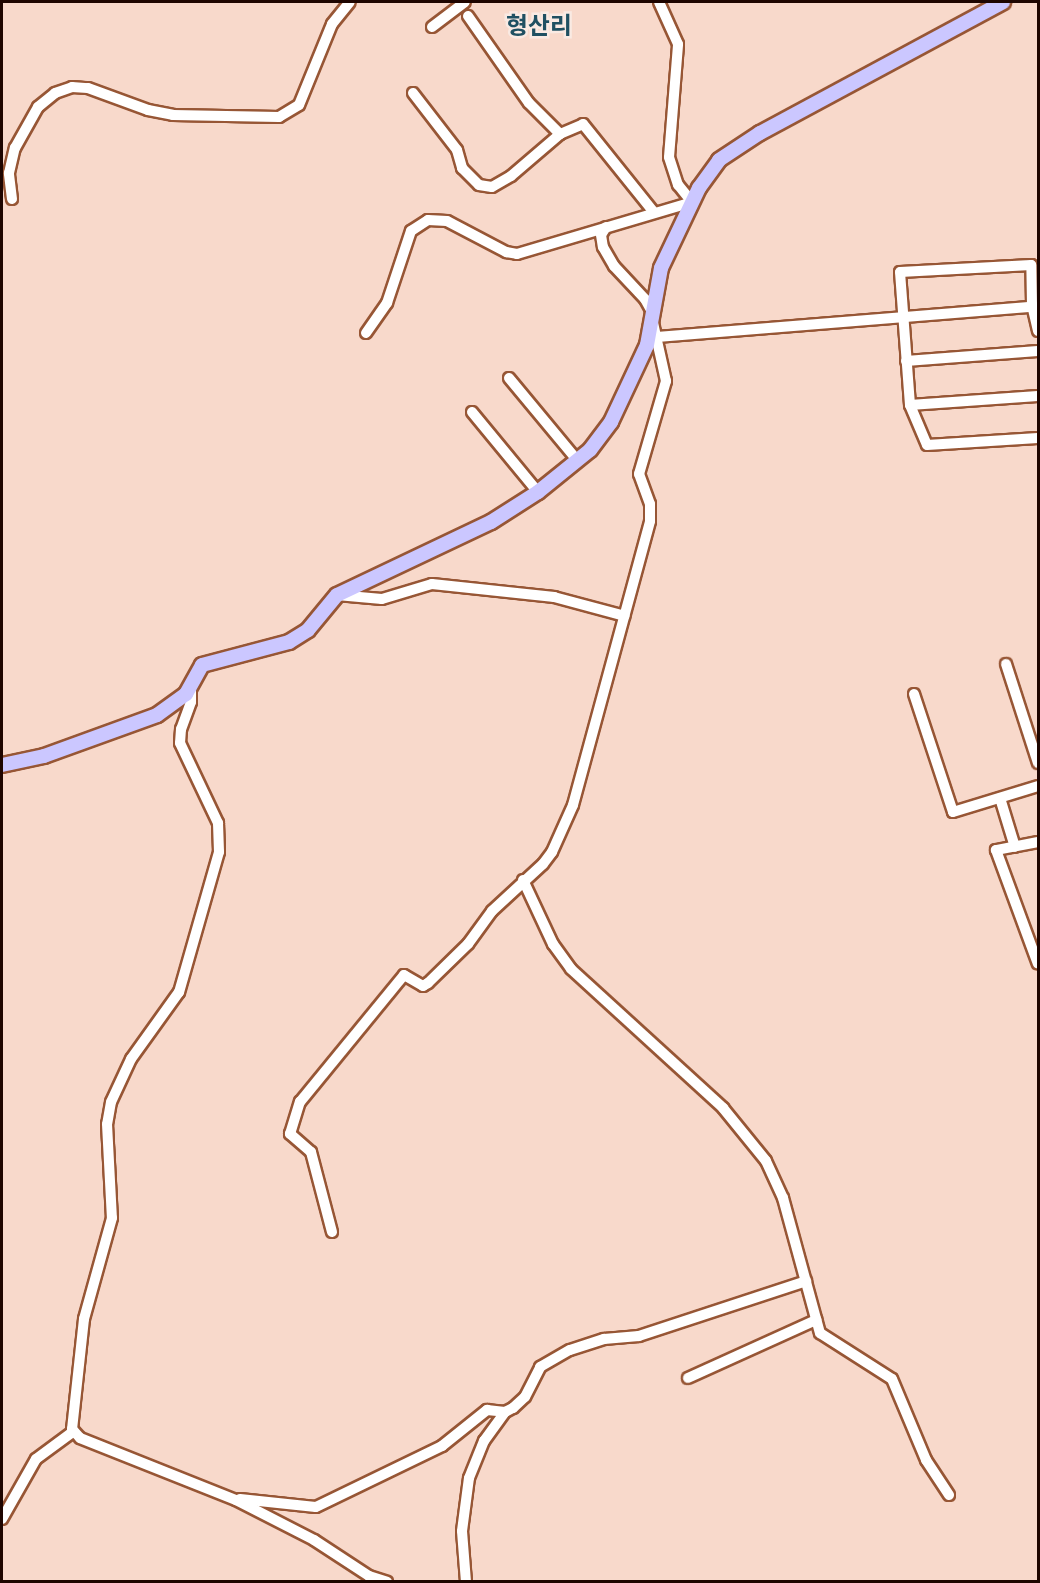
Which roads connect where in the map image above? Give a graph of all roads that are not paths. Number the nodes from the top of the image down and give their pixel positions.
1 (350, 2) edge
2 (465, 2) edge
3 (659, 2) edge
4 (1003, 2) edge
5 (468, 16) dead end
6 (432, 27) dead end
7 (413, 93) dead end
8 (560, 134) junction
9 (12, 199) dead end
10 (692, 202) junction
11 (653, 211) junction
12 (606, 227) junction
13 (1032, 307) junction
14 (902, 317) junction
15 (654, 325) junction
16 (1038, 331) edge
17 (366, 333) dead end
18 (1038, 351) edge
19 (906, 361) junction
20 (509, 378) dead end
21 (1038, 396) edge
22 (910, 405) junction
23 (472, 412) dead end
24 (1038, 438) edge
25 (577, 460) junction
26 (538, 492) junction
27 (338, 596) junction
28 (625, 616) junction
29 (1006, 664) dead end
30 (191, 684) junction
31 (914, 694) dead end
32 (1038, 763) edge
33 (2, 765) edge
34 (1038, 786) edge
35 (1000, 798) junction
36 (1038, 842) edge
37 (1015, 847) junction
38 (523, 880) junction
39 (1038, 964) edge
40 (332, 1232) dead end
41 (806, 1281) junction
42 (816, 1320) junction
43 (688, 1378) dead end
44 (505, 1412) junction
45 (74, 1431) junction
46 (949, 1495) dead end
47 (236, 1500) junction
48 (2, 1518) edge
49 (387, 1581) edge
50 (466, 1581) edge

1 - 9 street
2 - 6 street
3 - 10 street
4 - 10 main road
5 - 8 street
7 - 8 street
8 - 11 street
10 - 11 street
10 - 15 main road
11 - 12 street
12 - 15 street
12 - 17 street
13 - 14 street
13 - 14 street
13 - 16 street
14 - 15 street
14 - 19 street
15 - 25 main road
15 - 28 street
18 - 19 street
19 - 22 street
20 - 25 street
21 - 22 street
22 - 24 street
23 - 26 street
25 - 26 main road
26 - 27 main road
27 - 28 street
27 - 30 main road
28 - 38 street
29 - 32 street
30 - 33 main road
30 - 45 street
31 - 35 street
34 - 35 street
35 - 37 street
36 - 37 street
37 - 39 street
38 - 40 street
38 - 41 street
41 - 42 street
41 - 44 street
42 - 43 street
42 - 46 street
44 - 47 street
44 - 50 street
45 - 47 street
45 - 48 street
47 - 49 street

